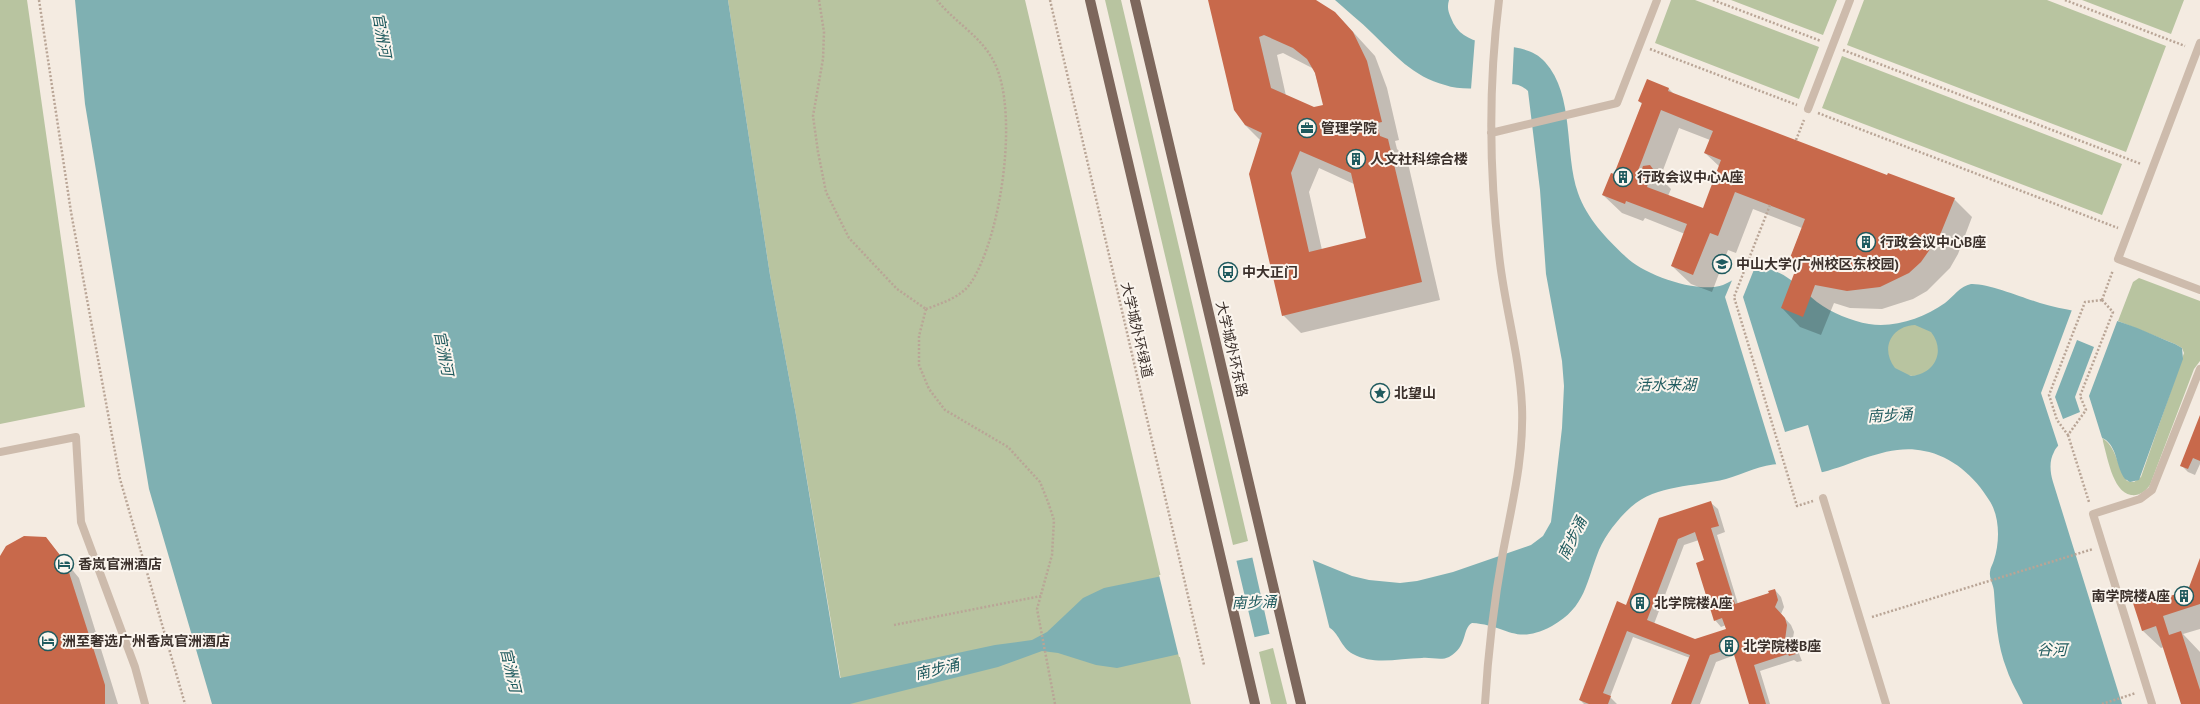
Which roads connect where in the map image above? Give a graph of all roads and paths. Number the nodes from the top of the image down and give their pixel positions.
1 (40, 0) edge
2 (819, 0) edge
3 (937, 0) edge
4 (1050, 0) edge
5 (1090, 0) edge
6 (1135, 0) edge
7 (1499, 0) edge
8 (1657, 0) edge
9 (1713, 0) edge
10 (1850, 0) edge
11 (2065, 0) edge
12 (1640, 45) junction
13 (1833, 46) junction
14 (2199, 47) edge
15 (1808, 109) junction
16 (1491, 133) junction
17 (1796, 140) dead end
18 (2152, 168) junction
19 (1770, 205) dead end
20 (2128, 231) junction
21 (2111, 277) dead end
22 (2200, 290) edge
23 (2102, 300) junction
24 (926, 309) junction
25 (2200, 369) edge
26 (2068, 435) junction
27 (0, 452) edge
28 (1823, 498) joint
29 (2093, 514) junction
30 (2103, 546) junction
31 (1041, 596) junction
32 (1860, 621) junction
33 (894, 625) dead end
34 (1204, 665) dead end
35 (2148, 690) junction
36 (145, 704) edge
37 (185, 704) edge
38 (1055, 704) edge
39 (1255, 704) edge
40 (1301, 704) edge
41 (1485, 704) edge
42 (1886, 704) edge
43 (2102, 704) edge
44 (2152, 704) edge

1 - 37 path
2 - 24 path
3 - 24 path
4 - 34 path, 大学城外环绿道
5 - 39 main road
6 - 40 main road, 大学城外环东路
7 - 16 lane
8 - 12 lane
9 - 13 path
10 - 13 lane
11 - 14 path
12 - 15 path
12 - 16 lane
13 - 15 lane
13 - 18 path
14 - 18 lane
15 - 17 path
15 - 20 path
16 - 41 lane
18 - 20 lane
19 - 28 path
20 - 22 lane
21 - 23 path
23 - 26 path
23 - 26 path
24 - 31 path
25 - 29 lane
26 - 29 path
27 - 36 lane
28 - 32 lane
29 - 30 lane
30 - 32 path
30 - 35 lane
31 - 33 path
31 - 38 path
32 - 42 lane
35 - 43 path
35 - 44 lane

